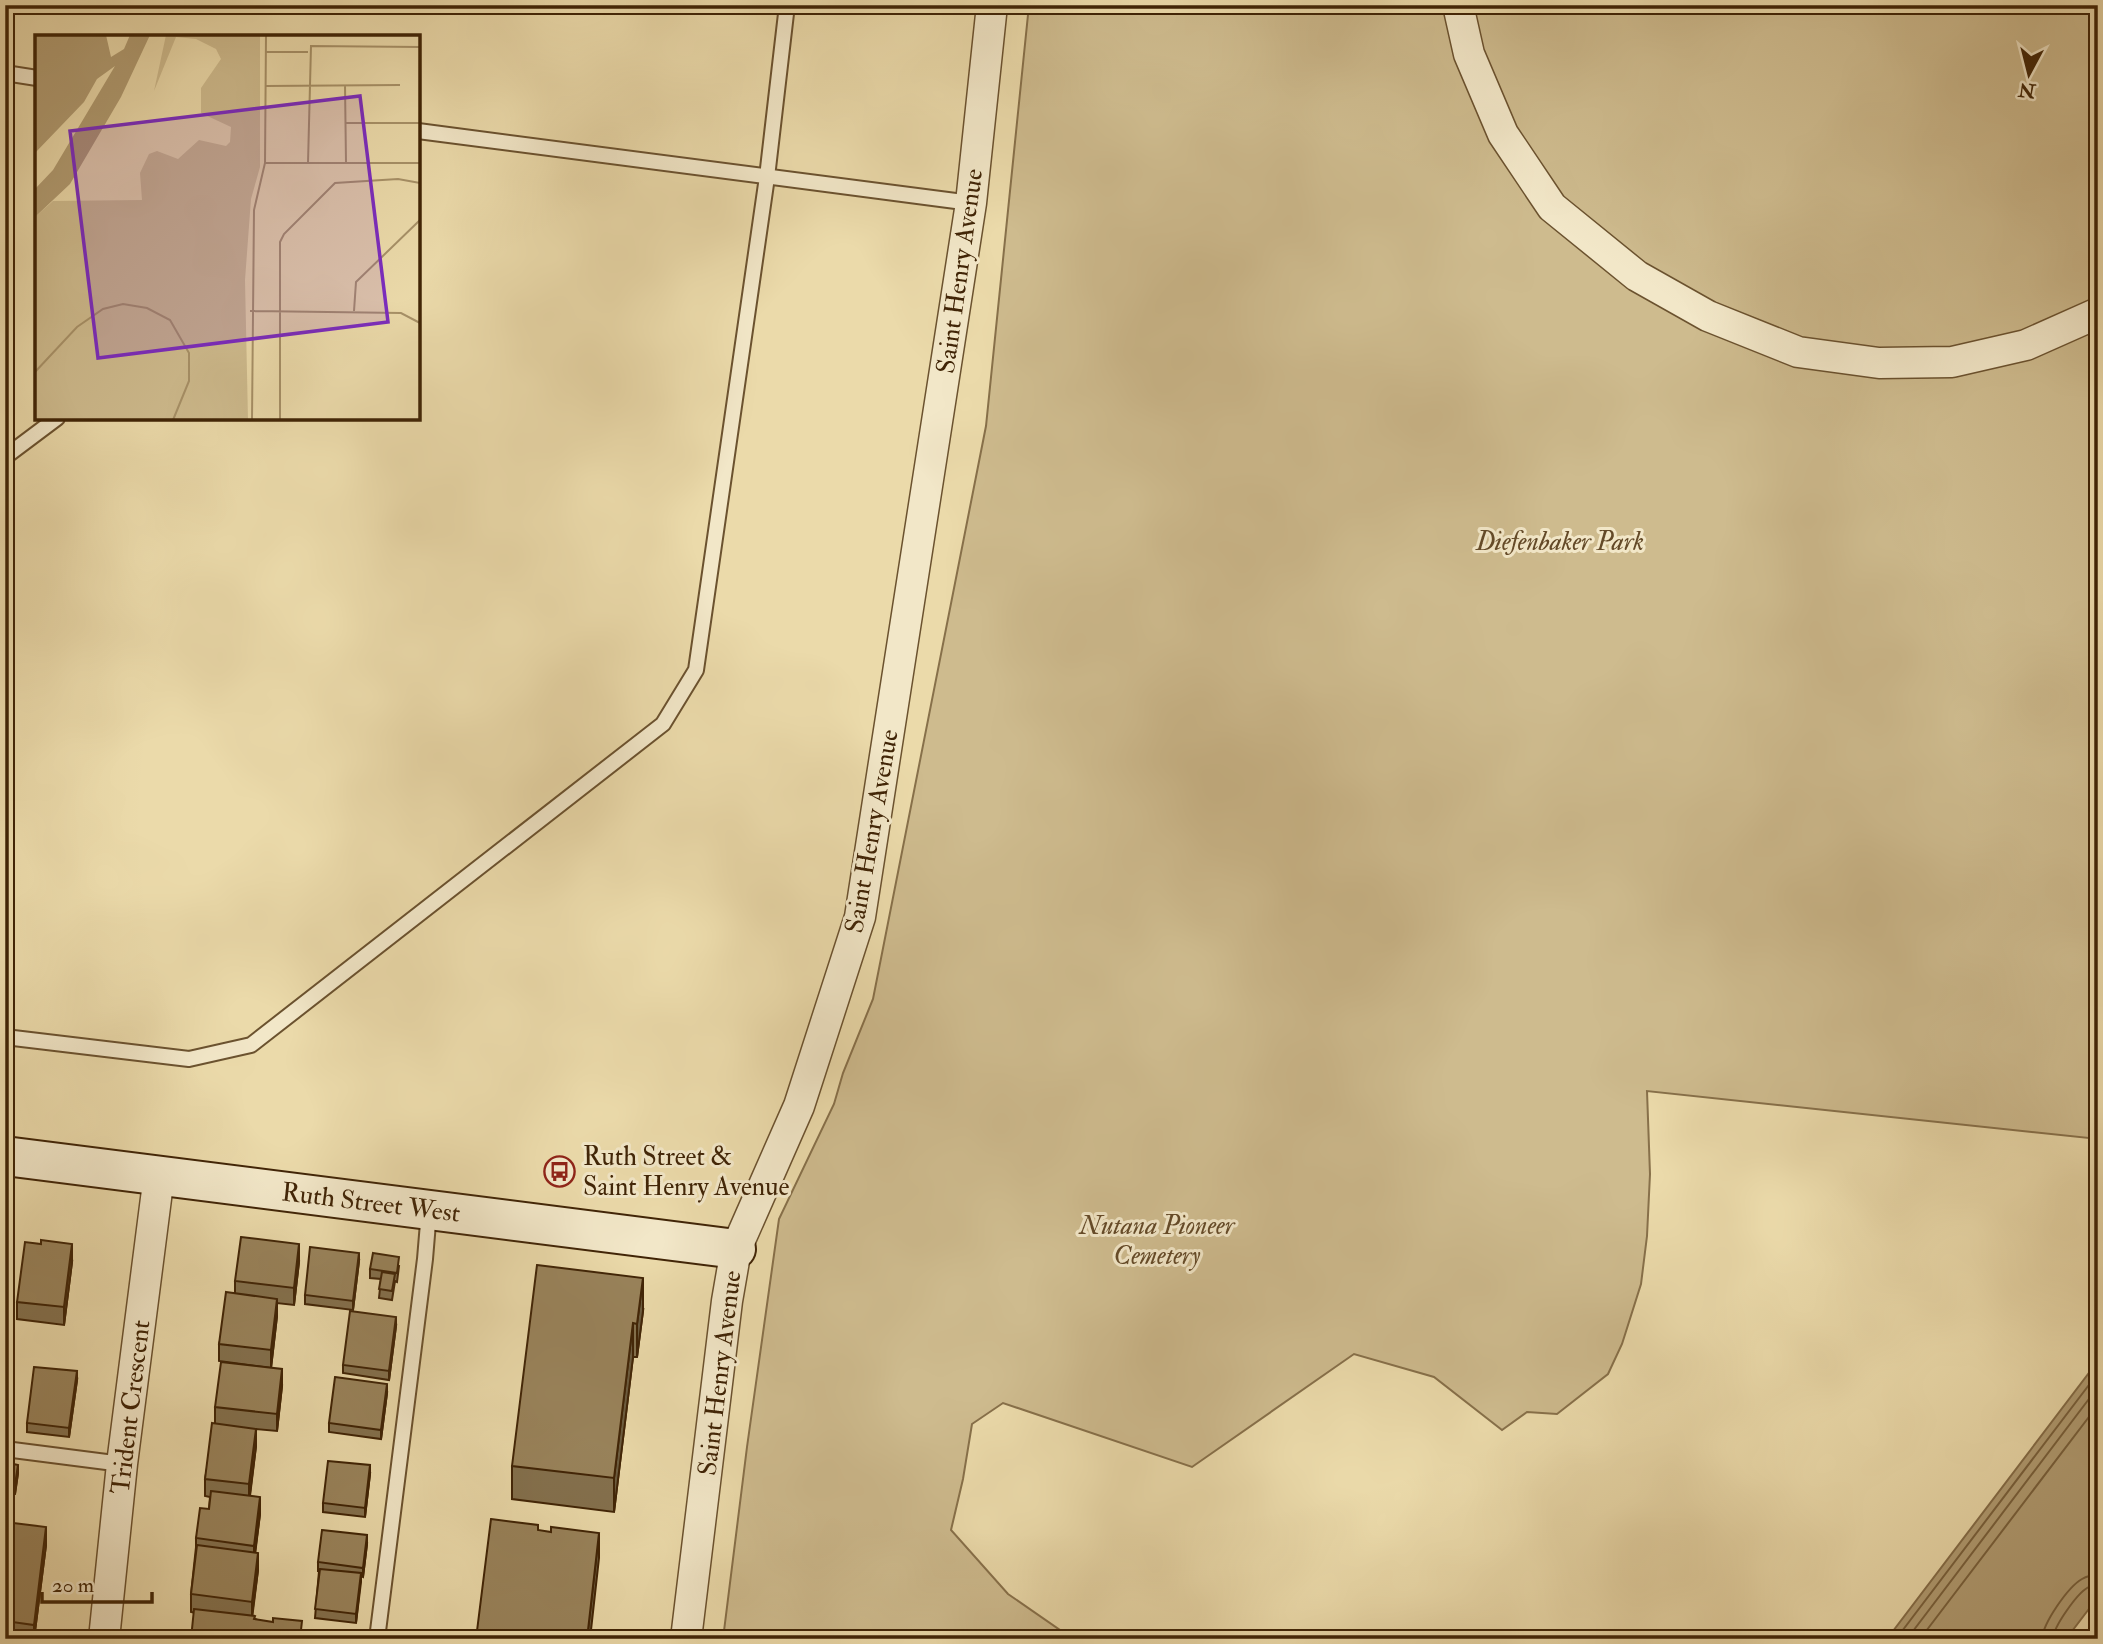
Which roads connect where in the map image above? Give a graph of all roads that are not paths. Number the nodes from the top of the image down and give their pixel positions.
1 (787, 5) edge
2 (992, 5) edge
3 (1458, 5) edge
4 (5, 73) edge
5 (35, 78) edge
6 (420, 131) edge
7 (767, 177) junction
8 (971, 203) junction
9 (2098, 313) edge
10 (54, 420) edge
11 (5, 457) edge
12 (5, 1037) edge
13 (5, 1156) edge
14 (159, 1175) junction
15 (429, 1209) junction
16 (736, 1249) junction
17 (5, 1449) edge
18 (122, 1464) junction
19 (104, 1639) edge
20 (377, 1639) edge
21 (686, 1639) edge

1 - 7 lane
2 - 8 street, Saint Henry Avenue
3 - 9 street
4 - 5 lane
6 - 7 lane
7 - 8 lane
7 - 12 lane
8 - 16 street, Saint Henry Avenue
10 - 11 lane
13 - 14 street, Ruth Street West
14 - 15 street, Ruth Street West
14 - 18 street, Trident Crescent
15 - 16 street, Ruth Street West
15 - 20 lane
16 - 21 street, Saint Henry Avenue
17 - 18 lane
18 - 19 street, Trident Crescent

